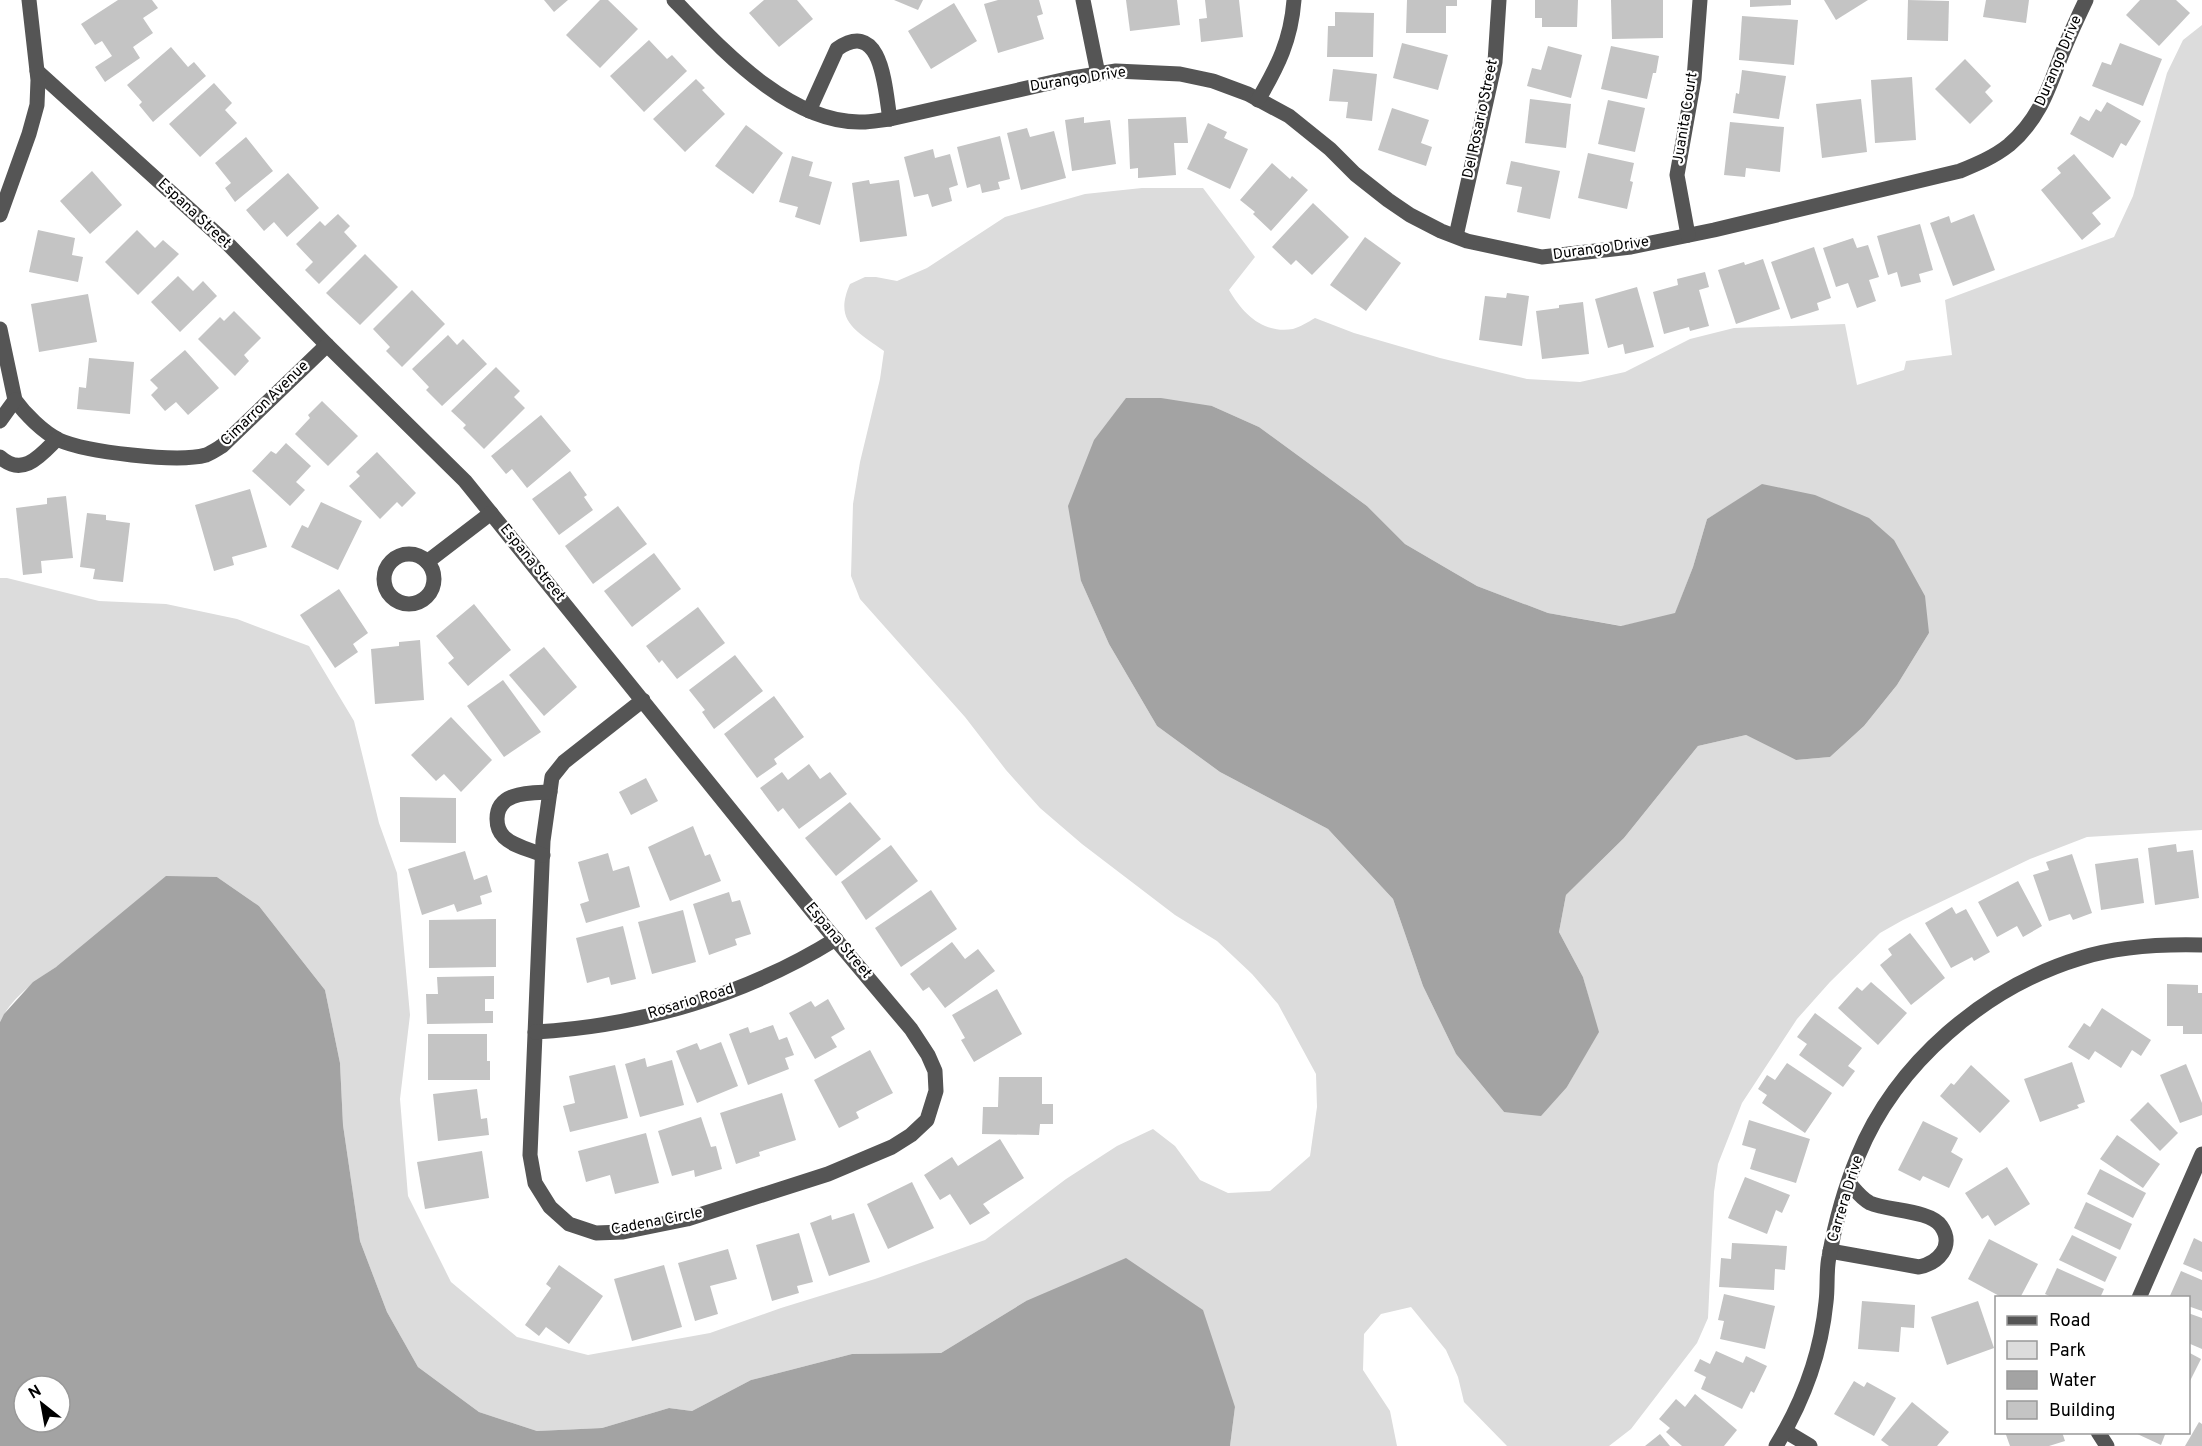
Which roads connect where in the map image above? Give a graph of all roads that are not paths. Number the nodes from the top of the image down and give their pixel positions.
1 (29, 0) edge
2 (674, 0) edge
3 (1083, 0) edge
4 (1294, 0) edge
5 (1499, 0) edge
6 (1700, 0) edge
7 (2086, 0) edge
8 (37, 70) junction
9 (1098, 74) junction
10 (1258, 100) junction
11 (809, 111) junction
12 (890, 119) junction
13 (0, 215) edge
14 (1688, 235) junction
15 (1456, 237) junction
16 (0, 329) edge
17 (327, 345) junction
18 (15, 400) junction
19 (0, 421) edge
20 (57, 439) junction
21 (0, 457) edge
22 (491, 513) junction
23 (427, 561) dead end
24 (643, 700) junction
25 (550, 792) junction
26 (543, 855) junction
27 (836, 939) junction
28 (2202, 945) edge
29 (535, 1032) junction
30 (927, 1120) joint
31 (2202, 1154) edge
32 (1849, 1184) junction
33 (1830, 1251) junction
34 (2140, 1296) edge
35 (1785, 1431) junction
36 (1776, 1446) edge
37 (1810, 1446) edge

1 - 8 street
2 - 11 street, Durango Drive
3 - 9 street
4 - 10 street
5 - 15 street, Del Rosario Street
6 - 14 street, Juanita Court
7 - 14 street, Durango Drive
8 - 13 street
8 - 17 street, Espana Street
9 - 10 street, Durango Drive
9 - 12 street, Durango Drive
10 - 15 street, Durango Drive
11 - 12 street, Durango Drive
11 - 12 street
14 - 15 street, Durango Drive
16 - 18 street
17 - 20 street, Cimarron Avenue
17 - 22 street, Espana Street
18 - 19 street
18 - 20 street, Cimarron Avenue
20 - 21 street
22 - 23 street
22 - 24 street, Espana Street
24 - 25 street, Cadena Circle
24 - 27 street, Espana Street
25 - 26 street, Cadena Circle
25 - 26 street
26 - 29 street, Cadena Circle
27 - 29 street, Rosario Road
27 - 30 street, Espana Street
28 - 32 street, Carrera Drive
29 - 30 street, Cadena Circle
31 - 34 street
32 - 33 street, Carrera Drive
32 - 33 street
33 - 35 street, Carrera Drive
35 - 36 street, Carrera Drive
35 - 37 street

